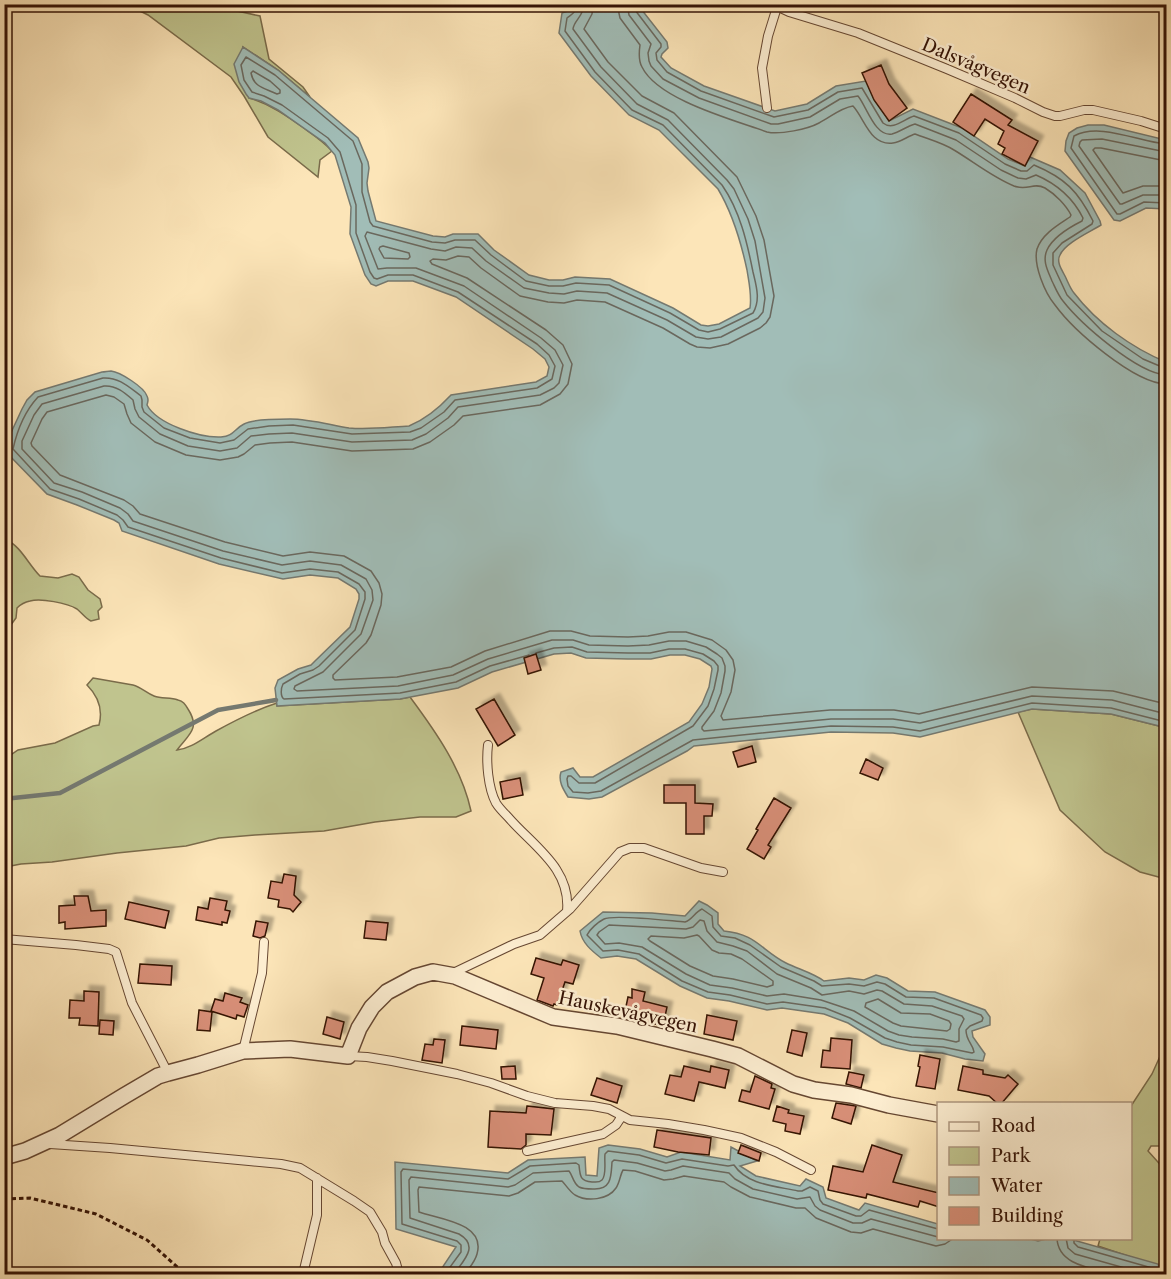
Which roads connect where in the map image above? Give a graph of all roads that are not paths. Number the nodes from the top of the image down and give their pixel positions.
1 (774, 6) edge
2 (767, 108) dead end
3 (1167, 129) edge
4 (488, 745) dead end
5 (723, 872) dead end
6 (567, 911) junction
7 (4, 939) edge
8 (264, 942) dead end
9 (449, 975) junction
10 (243, 1051) junction
11 (348, 1056) junction
12 (168, 1073) junction
13 (937, 1114) edge
14 (620, 1115) junction
15 (43, 1143) junction
16 (528, 1151) dead end
17 (4, 1157) edge
18 (811, 1170) dead end
19 (317, 1178) junction
20 (303, 1275) edge
21 (399, 1275) edge

1 - 2 lane, Dalsvågvegen
1 - 3 lane, Dalsvågvegen
4 - 6 lane
5 - 6 lane
6 - 9 lane
7 - 12 lane
8 - 10 lane
9 - 11 street, Hauskevågvegen
9 - 13 street, Hauskevågvegen
10 - 11 street
10 - 12 street
11 - 14 lane
12 - 15 street
14 - 16 lane
14 - 18 lane
15 - 17 street
15 - 19 lane
19 - 20 lane
19 - 21 lane

